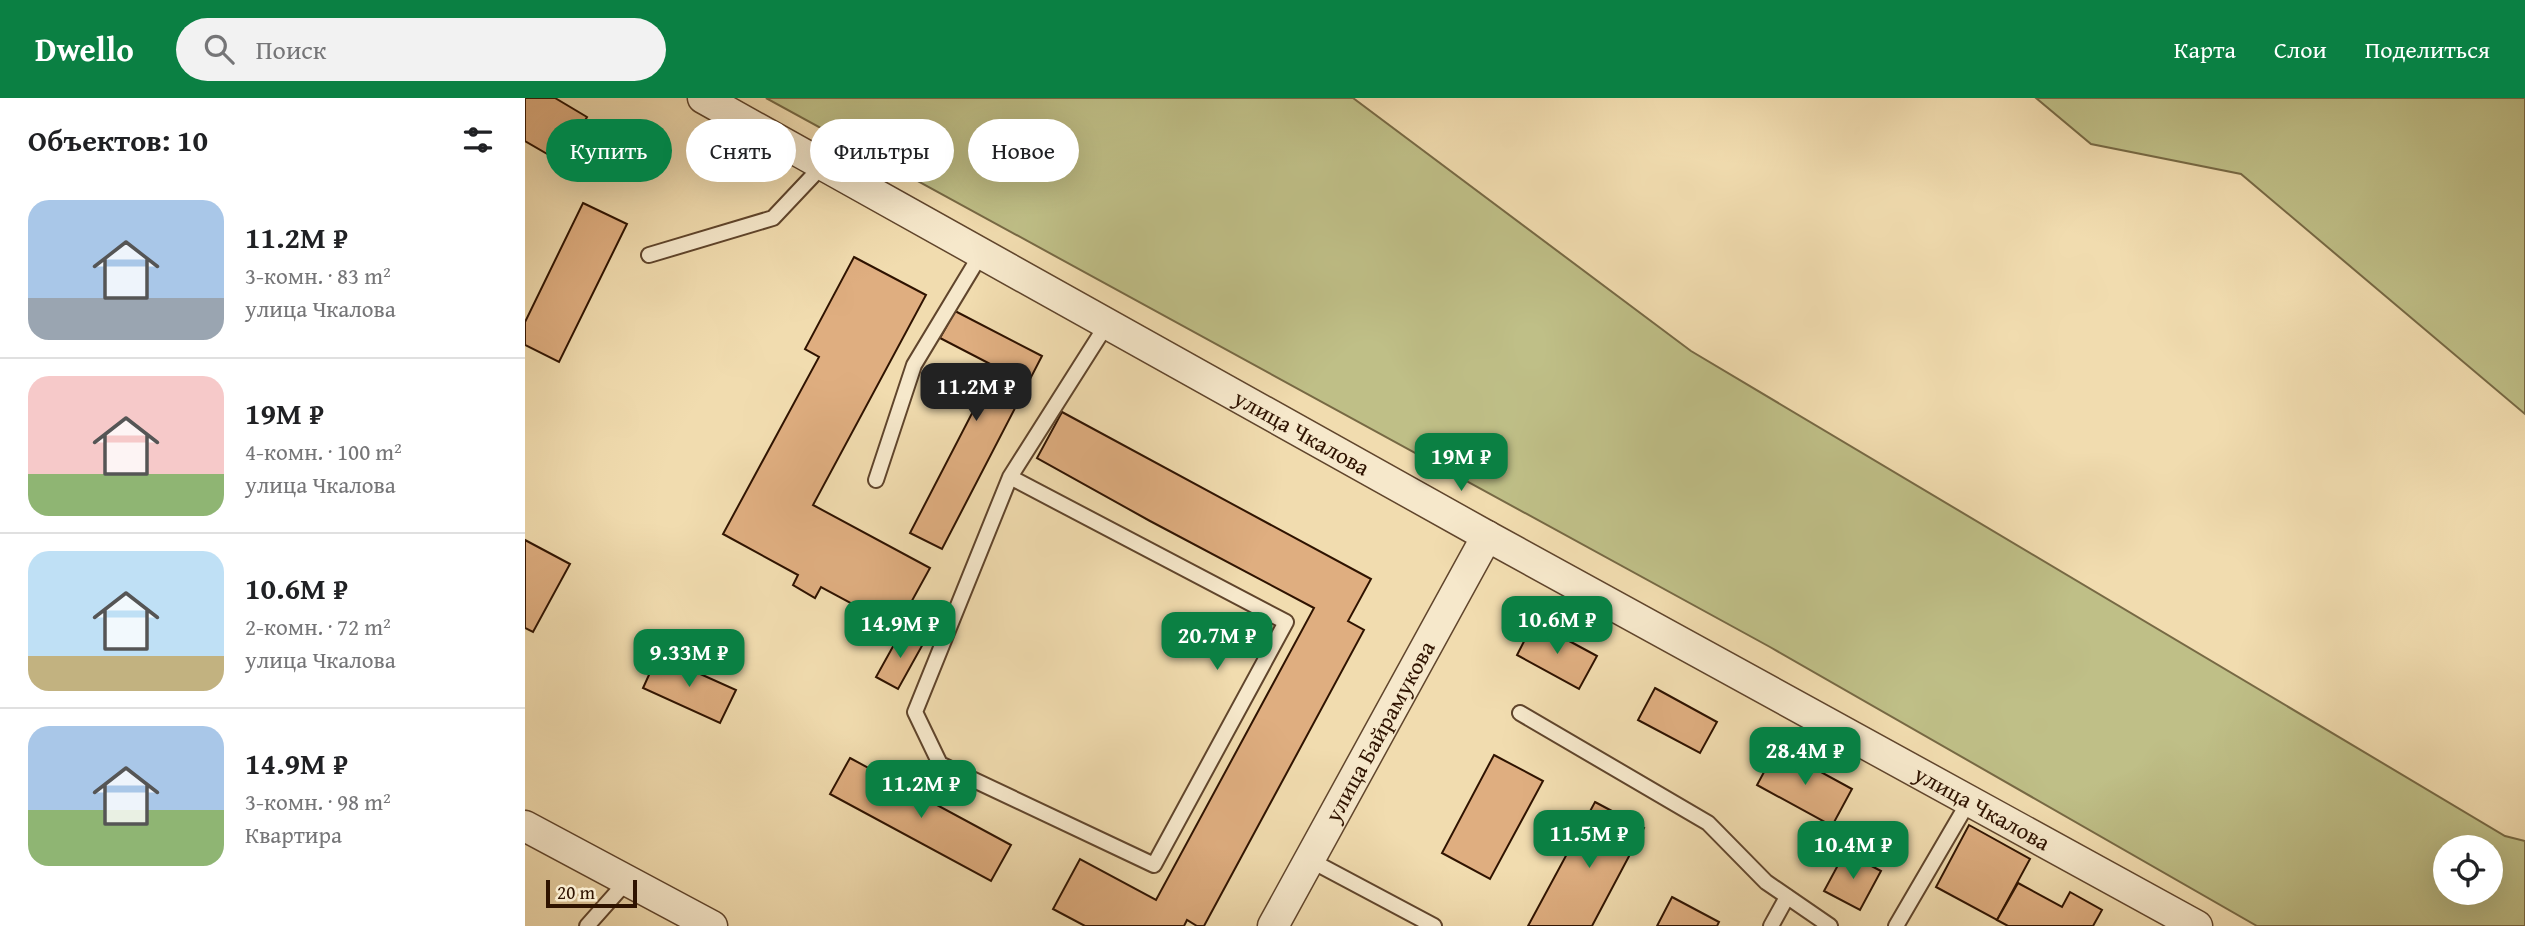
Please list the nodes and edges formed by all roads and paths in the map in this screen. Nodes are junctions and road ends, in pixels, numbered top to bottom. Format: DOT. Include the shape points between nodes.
graph roads {
  1 [pos="703,98"];
  2 [pos="810,158"];
  3 [pos="810,179"];
  4 [pos="853,182"];
  5 [pos="981,254"];
  6 [pos="649,255"];
  7 [pos="1107,324"];
  8 [pos="1010,477"];
  9 [pos="876,480"];
  10 [pos="1487,536"];
  11 [pos="1520,713"];
  12 [pos="1969,801"];
  13 [pos="525,826"];
  14 [pos="1310,860"];
  15 [pos="627,881"];
  16 [pos="1787,897"];
  17 [pos="587,926"];
  18 [pos="712,926"];
  19 [pos="1273,926"];
  20 [pos="1434,926"];
  21 [pos="1771,926"];
  22 [pos="1830,926"];
  23 [pos="1896,926"];
  24 [pos="2197,926"];
  1 -- 2 [label="street, улица Чкалова"];
  3 -- 6 [label="lane" via="773,218"];
  4 -- 5 [label="street, улица Чкалова"];
  5 -- 7 [label="street, улица Чкалова"];
  5 -- 9 [label="lane" via="913,365"];
  7 -- 8 [label="lane"];
  7 -- 10 [label="street, улица Чкалова"];
  8 -- 8 [label="lane" via="915,712 940,764 1154,865 1286,622"];
  10 -- 12 [label="street, улица Чкалова"];
  10 -- 14 [label="street, улица Байрамукова"];
  11 -- 16 [label="lane" via="1708,823"];
  12 -- 23 [label="lane"];
  12 -- 24 [label="street, улица Чкалова"];
  13 -- 15 [label="street"];
  14 -- 19 [label="street, улица Байрамукова"];
  14 -- 20 [label="lane"];
  15 -- 17 [label="lane"];
  15 -- 18 [label="street"];
  16 -- 21 [label="lane"];
  16 -- 22 [label="lane"];
}
